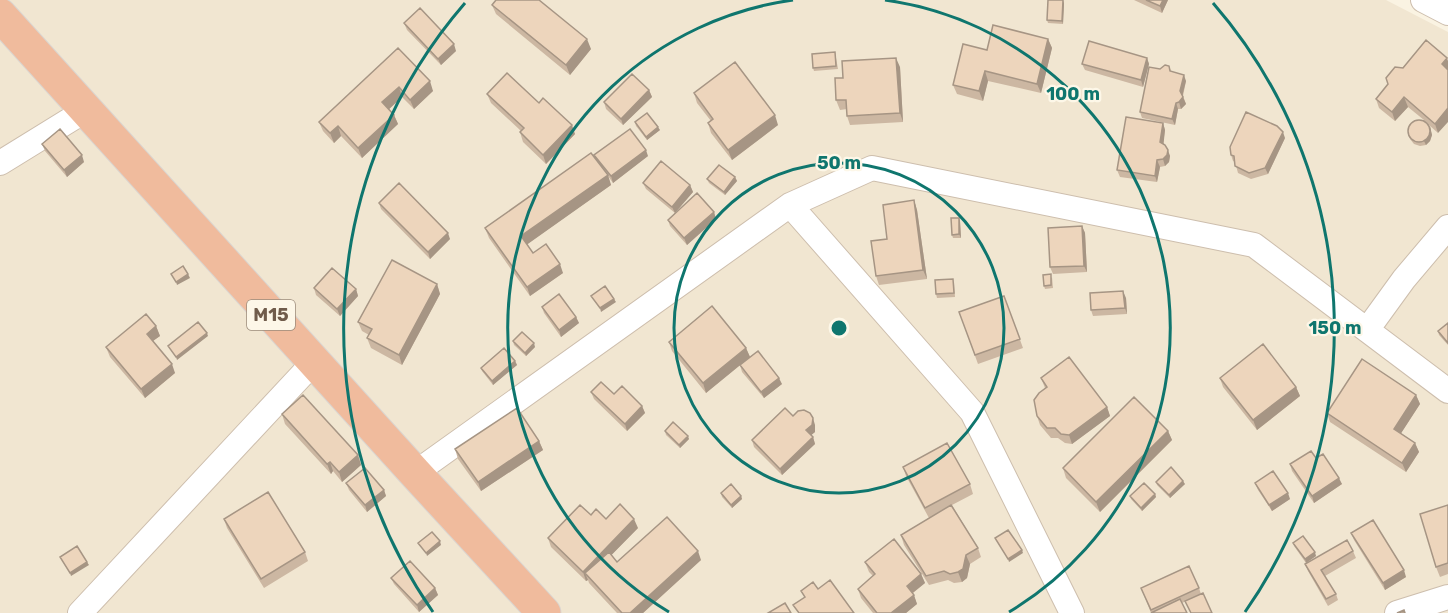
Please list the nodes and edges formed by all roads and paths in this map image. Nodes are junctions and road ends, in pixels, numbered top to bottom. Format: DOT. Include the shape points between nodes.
graph roads {
  1 [pos="1424,0"];
  2 [pos="1448,13"];
  3 [pos="0,15"];
  4 [pos="86,110"];
  5 [pos="0,164"];
  6 [pos="790,205"];
  7 [pos="1448,227"];
  8 [pos="1367,330"];
  9 [pos="314,362"];
  10 [pos="1448,391"];
  11 [pos="415,473"];
  12 [pos="1448,597"];
  13 [pos="80,613"];
  14 [pos="544,613"];
  15 [pos="1072,613"];
  16 [pos="1397,613"];
  1 -- 2 [label="street"];
  3 -- 4 [label="highway, M15"];
  4 -- 5 [label="street"];
  4 -- 9 [label="highway, M15"];
  6 -- 8 [label="street" via="872,168 1254,245"];
  6 -- 11 [label="street"];
  6 -- 15 [label="street" via="972,412"];
  7 -- 8 [label="street"];
  8 -- 10 [label="street"];
  9 -- 11 [label="highway, M15"];
  9 -- 13 [label="street"];
  11 -- 14 [label="highway, M15"];
  12 -- 16 [label="street"];
}
